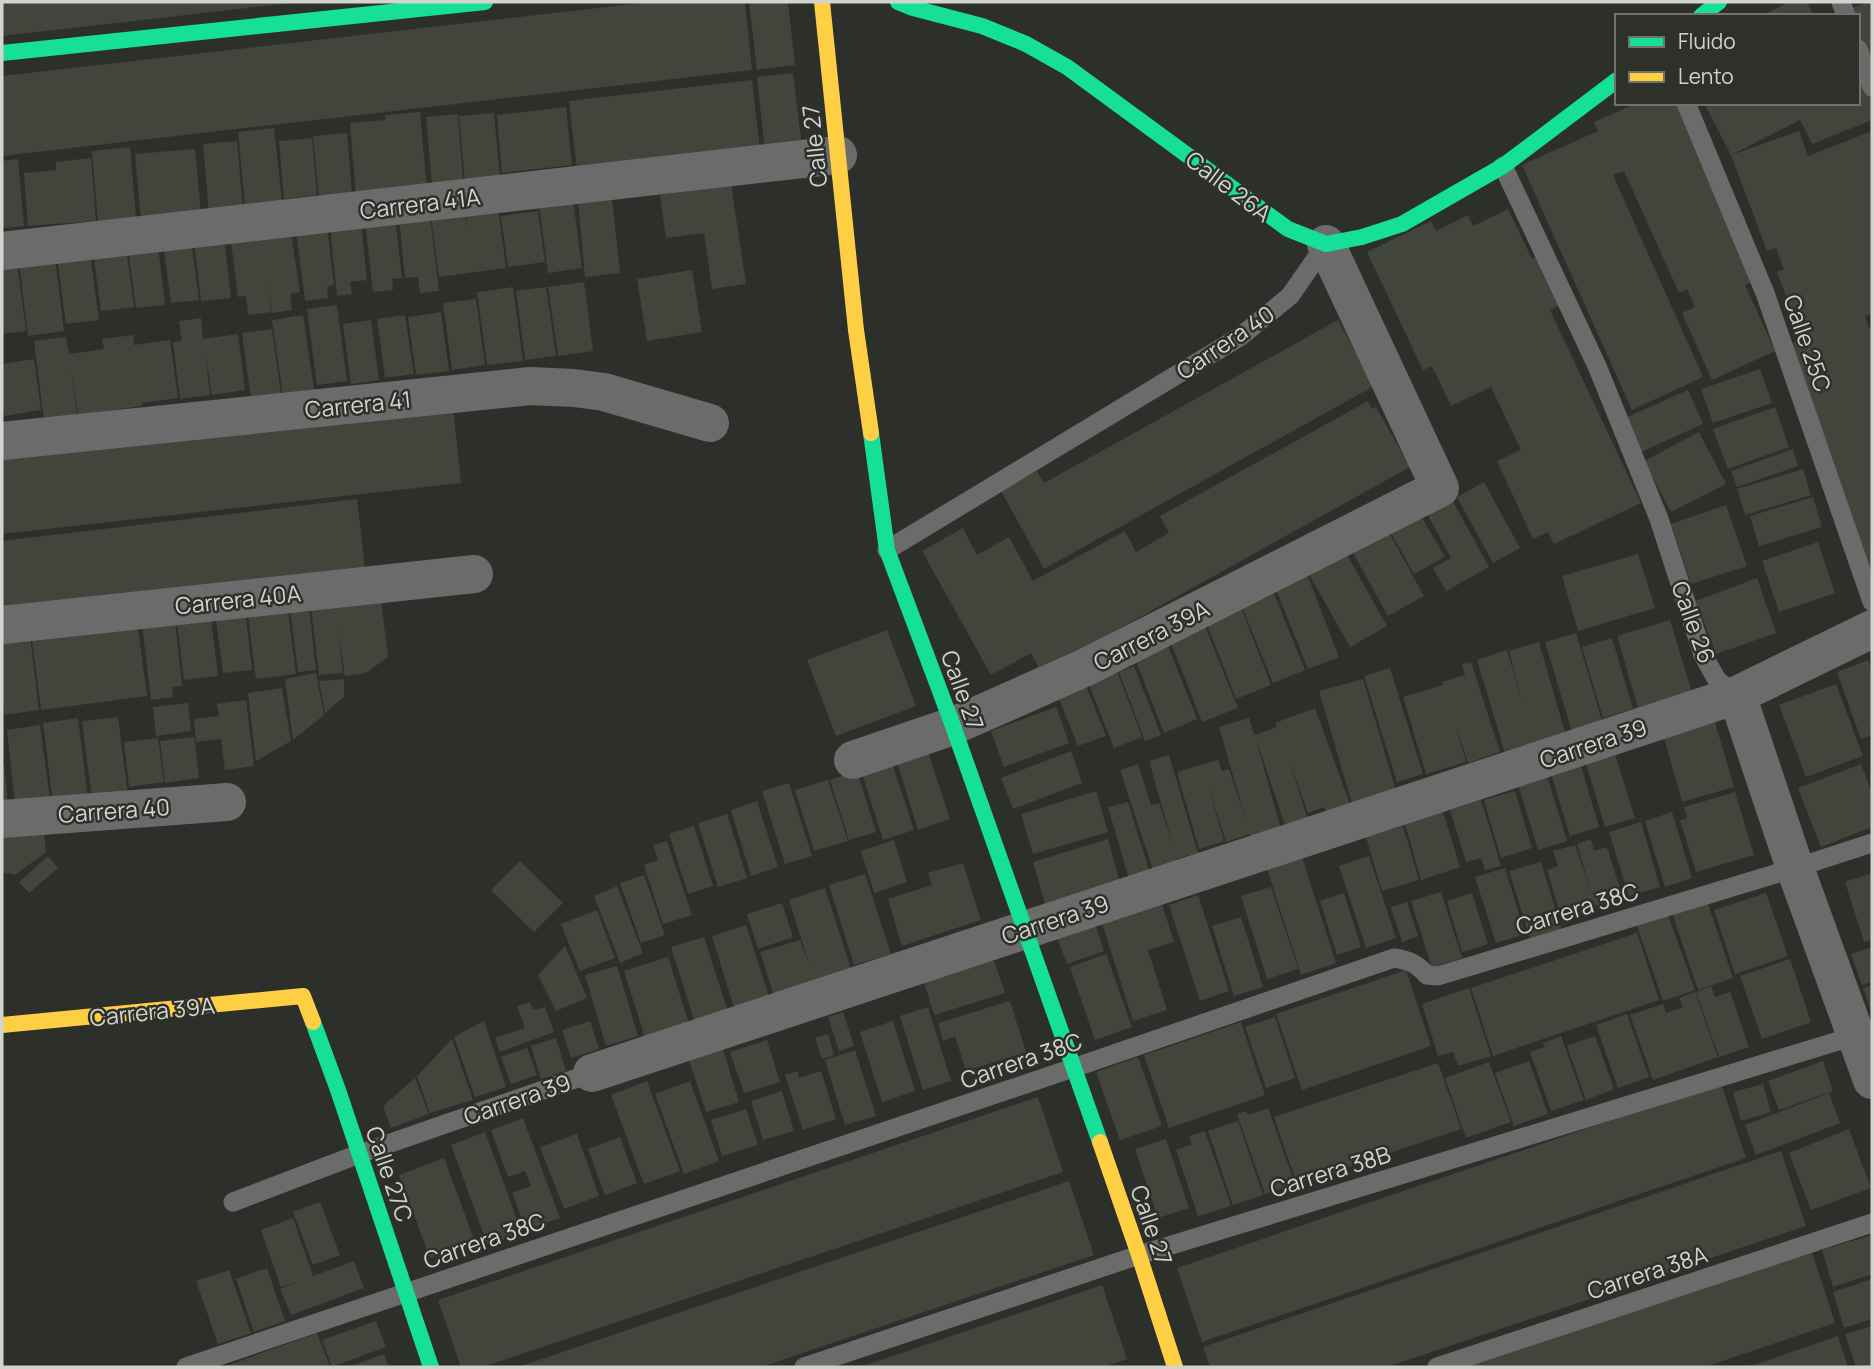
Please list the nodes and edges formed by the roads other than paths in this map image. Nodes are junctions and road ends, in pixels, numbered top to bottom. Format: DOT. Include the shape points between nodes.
graph roads {
  1 [pos="485,2"];
  2 [pos="822,2"];
  3 [pos="898,2"];
  4 [pos="1719,2"];
  5 [pos="1704,14"];
  6 [pos="2,53"];
  7 [pos="1860,54"];
  8 [pos="1615,82"];
  9 [pos="1872,87"];
  10 [pos="1687,105"];
  11 [pos="838,155"];
  12 [pos="1503,166"];
  13 [pos="1326,244"];
  14 [pos="2,251"];
  15 [pos="710,423"];
  16 [pos="2,441"];
  17 [pos="887,550"];
  18 [pos="474,574"];
  19 [pos="1872,602"];
  20 [pos="2,625"];
  21 [pos="1872,629"];
  22 [pos="1737,695"];
  23 [pos="953,726"];
  24 [pos="853,760"];
  25 [pos="227,802"];
  26 [pos="2,819"];
  27 [pos="1872,843"];
  28 [pos="1795,868"];
  29 [pos="1025,929"];
  30 [pos="303,996"];
  31 [pos="2,1026"];
  32 [pos="1864,1033"];
  33 [pos="1073,1068"];
  34 [pos="592,1073"];
  35 [pos="1872,1080"];
  36 [pos="359,1154"];
  37 [pos="233,1202"];
  38 [pos="1872,1223"];
  39 [pos="1139,1255"];
  40 [pos="407,1292"];
  41 [pos="186,1367"];
  42 [pos="431,1367"];
  43 [pos="804,1367"];
  44 [pos="1175,1367"];
  45 [pos="1437,1367"];
  1 -- 6 [label="street"];
  2 -- 11 [label="street, Calle 27"];
  3 -- 13 [label="street, Calle 26A" via="982,26 1067,67 1288,229"];
  4 -- 5 [label="street"];
  7 -- 9 [label="lane"];
  8 -- 12 [label="street"];
  10 -- 19 [label="lane, Calle 25C" via="1765,293"];
  11 -- 14 [label="street, Carrera 41A"];
  11 -- 17 [label="street, Calle 27" via="856,330"];
  12 -- 13 [label="street" via="1402,225"];
  12 -- 22 [label="lane, Calle 26" via="1597,366 1658,519 1703,655 1717,680"];
  13 -- 17 [label="lane, Carrera 40" via="1290,296 1241,336"];
  13 -- 23 [label="street, Carrera 39A" via="1440,488 1084,668"];
  15 -- 16 [label="street, Carrera 41" via="604,392 530,386"];
  17 -- 23 [label="street, Calle 27"];
  18 -- 20 [label="street, Carrera 40A"];
  21 -- 22 [label="street, Carrera 39"];
  22 -- 28 [label="street, Calle 26"];
  22 -- 29 [label="street, Carrera 39"];
  23 -- 24 [label="street, Carrera 39A"];
  23 -- 29 [label="street, Calle 27"];
  25 -- 26 [label="street, Carrera 40"];
  27 -- 28 [label="lane, Carrera 38C"];
  28 -- 32 [label="street, Calle 26"];
  28 -- 33 [label="lane, Carrera 38C" via="1438,976 1394,958"];
  29 -- 33 [label="street, Calle 27"];
  29 -- 34 [label="street, Carrera 39"];
  30 -- 31 [label="street, Carrera 39A"];
  30 -- 36 [label="street, Calle 27C"];
  32 -- 35 [label="street, Calle 26"];
  32 -- 39 [label="lane, Carrera 38B"];
  33 -- 39 [label="street, Calle 27"];
  33 -- 40 [label="lane, Carrera 38C"];
  34 -- 36 [label="lane, Carrera 39"];
  36 -- 37 [label="lane, Carrera 39"];
  36 -- 40 [label="street, Calle 27C"];
  38 -- 45 [label="lane, Carrera 38A"];
  39 -- 43 [label="lane, Carrera 38B"];
  39 -- 44 [label="street, Calle 27"];
  40 -- 41 [label="lane, Carrera 38C"];
  40 -- 42 [label="street, Calle 27C"];
}
